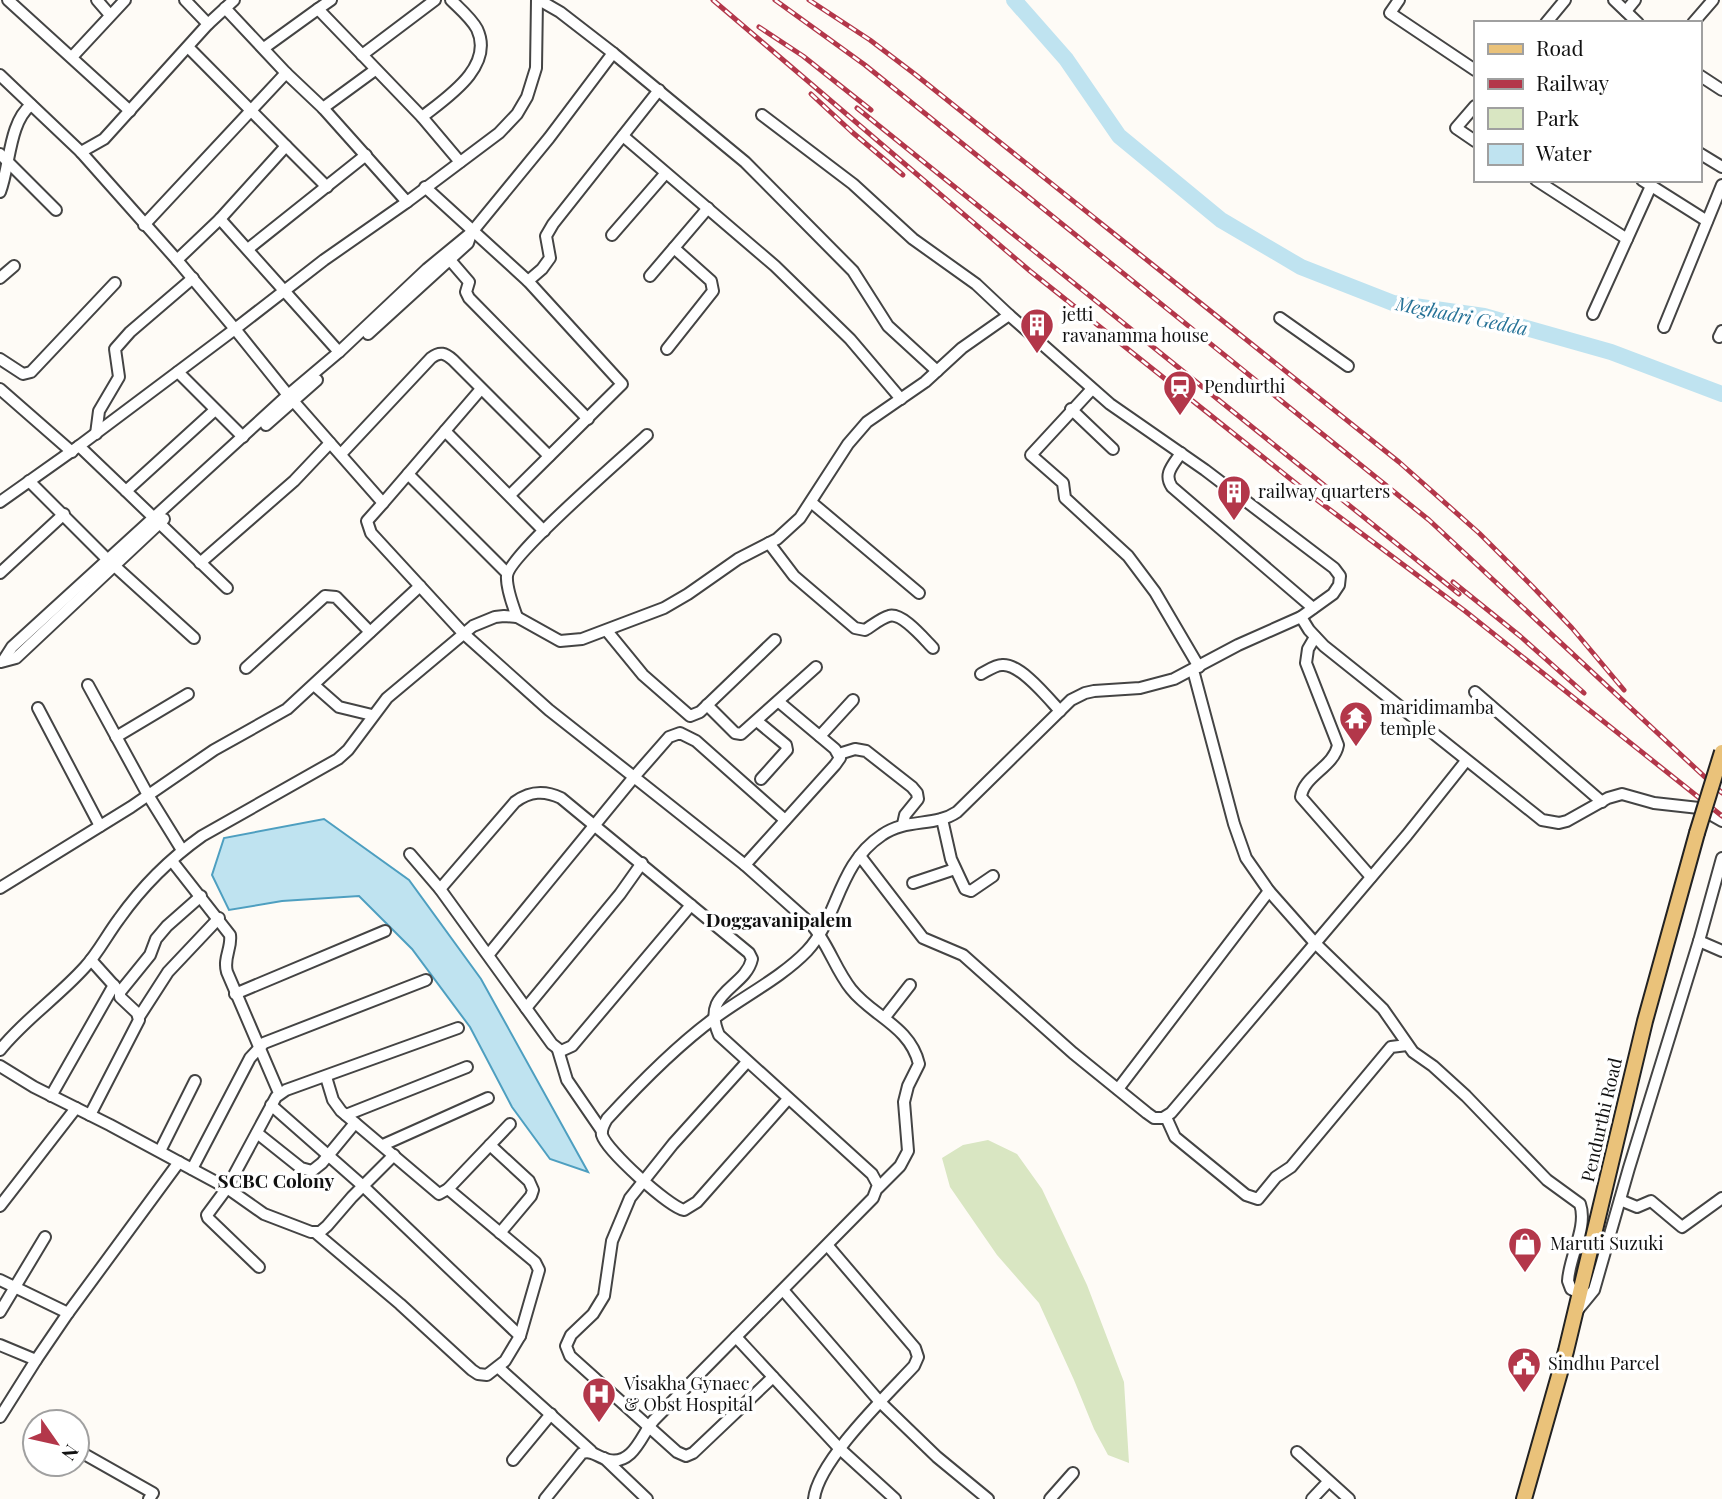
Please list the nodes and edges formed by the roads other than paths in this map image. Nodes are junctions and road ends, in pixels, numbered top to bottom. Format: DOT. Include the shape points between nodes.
graph roads {
  1 [pos="8,0"];
  2 [pos="97,0"];
  3 [pos="125,0"];
  4 [pos="185,0"];
  5 [pos="234,0"];
  6 [pos="331,0"];
  7 [pos="435,0"];
  8 [pos="451,0"];
  9 [pos="538,0"];
  10 [pos="1399,0"];
  11 [pos="1565,0"];
  12 [pos="1614,0"];
  13 [pos="1635,0"];
  14 [pos="1713,0"];
  15 [pos="225,8"];
  16 [pos="318,9"];
  17 [pos="1626,11"];
  18 [pos="110,15"];
  19 [pos="1547,21"];
  20 [pos="1636,21"];
  21 [pos="1695,21"];
  22 [pos="208,24"];
  23 [pos="188,47"];
  24 [pos="264,48"];
  25 [pos="613,53"];
  26 [pos="362,55"];
  27 [pos="72,57"];
  28 [pos="1474,69"];
  29 [pos="375,70"];
  30 [pos="286,73"];
  31 [pos="0,75"];
  32 [pos="1701,76"];
  33 [pos="1721,87"];
  34 [pos="659,90"];
  35 [pos="31,105"];
  36 [pos="1474,107"];
  37 [pos="323,108"];
  38 [pos="251,110"];
  39 [pos="130,111"];
  40 [pos="762,115"];
  41 [pos="422,117"];
  42 [pos="623,136"];
  43 [pos="1474,140"];
  44 [pos="286,146"];
  45 [pos="81,152"];
  46 [pos="1701,154"];
  47 [pos="366,155"];
  48 [pos="4,158"];
  49 [pos="460,162"];
  50 [pos="1722,167"];
  51 [pos="665,174"];
  52 [pos="1539,182"];
  53 [pos="1647,183"];
  54 [pos="1722,185"];
  55 [pos="327,187"];
  56 [pos="425,187"];
  57 [pos="0,192"];
  58 [pos="407,202"];
  59 [pos="708,208"];
  60 [pos="56,210"];
  61 [pos="220,219"];
  62 [pos="1707,220"];
  63 [pos="144,225"];
  64 [pos="472,232"];
  65 [pos="612,235"];
  66 [pos="1627,239"];
  67 [pos="674,248"];
  68 [pos="247,249"];
  69 [pos="177,260"];
  70 [pos="450,260"];
  71 [pos="14,266"];
  72 [pos="650,276"];
  73 [pos="0,278"];
  74 [pos="193,278"];
  75 [pos="528,281"];
  76 [pos="115,283"];
  77 [pos="284,290"];
  78 [pos="1593,314"];
  79 [pos="1009,315"];
  80 [pos="1280,318"];
  81 [pos="1664,327"];
  82 [pos="235,329"];
  83 [pos="667,349"];
  84 [pos="339,352"];
  85 [pos="0,359"];
  86 [pos="1348,366"];
  87 [pos="937,371"];
  88 [pos="178,372"];
  89 [pos="481,388"];
  90 [pos="0,389"];
  91 [pos="1092,389"];
  92 [pos="291,398"];
  93 [pos="901,399"];
  94 [pos="215,410"];
  95 [pos="1072,410"];
  96 [pos="588,419"];
  97 [pos="445,431"];
  98 [pos="96,434"];
  99 [pos="647,435"];
  100 [pos="243,437"];
  101 [pos="330,443"];
  102 [pos="75,449"];
  103 [pos="1113,449"];
  104 [pos="1181,453"];
  105 [pos="341,454"];
  106 [pos="549,456"];
  107 [pos="408,474"];
  108 [pos="29,481"];
  109 [pos="126,491"];
  110 [pos="510,495"];
  111 [pos="0,502"];
  112 [pos="811,502"];
  113 [pos="383,503"];
  114 [pos="64,514"];
  115 [pos="156,522"];
  116 [pos="544,531"];
  117 [pos="769,543"];
  118 [pos="111,563"];
  119 [pos="200,563"];
  120 [pos="0,573"];
  121 [pos="508,573"];
  122 [pos="420,586"];
  123 [pos="228,588"];
  124 [pos="919,593"];
  125 [pos="1313,608"];
  126 [pos="517,617"];
  127 [pos="1301,617"];
  128 [pos="607,631"];
  129 [pos="370,632"];
  130 [pos="463,633"];
  131 [pos="194,638"];
  132 [pos="1315,638"];
  133 [pos="775,640"];
  134 [pos="933,648"];
  135 [pos="3,655"];
  136 [pos="816,667"];
  137 [pos="246,668"];
  138 [pos="1196,668"];
  139 [pos="981,674"];
  140 [pos="88,685"];
  141 [pos="314,685"];
  142 [pos="1475,692"];
  143 [pos="188,694"];
  144 [pos="853,700"];
  145 [pos="779,702"];
  146 [pos="707,705"];
  147 [pos="38,708"];
  148 [pos="1060,710"];
  149 [pos="372,715"];
  150 [pos="757,721"];
  151 [pos="820,736"];
  152 [pos="116,737"];
  153 [pos="1722,752"];
  154 [pos="839,754"];
  155 [pos="1466,761"];
  156 [pos="634,777"];
  157 [pos="761,779"];
  158 [pos="148,795"];
  159 [pos="1602,802"];
  160 [pos="942,819"];
  161 [pos="785,820"];
  162 [pos="1722,821"];
  163 [pos="903,824"];
  164 [pos="595,825"];
  165 [pos="100,826"];
  166 [pos="182,850"];
  167 [pos="410,855"];
  168 [pos="860,856"];
  169 [pos="1722,858"];
  170 [pos="172,860"];
  171 [pos="642,863"];
  172 [pos="745,865"];
  173 [pos="956,869"];
  174 [pos="993,876"];
  175 [pos="1371,877"];
  176 [pos="913,883"];
  177 [pos="0,888"];
  178 [pos="440,889"];
  179 [pos="1269,891"];
  180 [pos="201,896"];
  181 [pos="691,905"];
  182 [pos="219,918"];
  183 [pos="386,931"];
  184 [pos="820,933"];
  185 [pos="1699,941"];
  186 [pos="1315,943"];
  187 [pos="1722,951"];
  188 [pos="489,954"];
  189 [pos="91,960"];
  190 [pos="426,980"];
  191 [pos="910,985"];
  192 [pos="117,988"];
  193 [pos="235,994"];
  194 [pos="526,1008"];
  195 [pos="139,1017"];
  196 [pos="885,1017"];
  197 [pos="714,1018"];
  198 [pos="458,1028"];
  199 [pos="1407,1045"];
  200 [pos="259,1048"];
  201 [pos="0,1050"];
  202 [pos="558,1050"];
  203 [pos="747,1062"];
  204 [pos="0,1066"];
  205 [pos="467,1067"];
  206 [pos="326,1077"];
  207 [pos="195,1081"];
  208 [pos="1118,1089"];
  209 [pos="279,1093"];
  210 [pos="51,1096"];
  211 [pos="488,1098"];
  212 [pos="788,1099"];
  213 [pos="271,1105"];
  214 [pos="76,1108"];
  215 [pos="90,1115"];
  216 [pos="1166,1117"];
  217 [pos="351,1119"];
  218 [pos="510,1124"];
  219 [pos="602,1131"];
  220 [pos="257,1133"];
  221 [pos="383,1145"];
  222 [pos="490,1145"];
  223 [pos="160,1152"];
  224 [pos="328,1154"];
  225 [pos="394,1155"];
  226 [pos="179,1162"];
  227 [pos="192,1169"];
  228 [pos="643,1181"];
  229 [pos="363,1186"];
  230 [pos="227,1188"];
  231 [pos="878,1188"];
  232 [pos="449,1189"];
  233 [pos="1722,1198"];
  234 [pos="1620,1200"];
  235 [pos="0,1206"];
  236 [pos="316,1233"];
  237 [pos="500,1233"];
  238 [pos="45,1237"];
  239 [pos="828,1245"];
  240 [pos="259,1267"];
  241 [pos="0,1280"];
  242 [pos="16,1287"];
  243 [pos="783,1290"];
  244 [pos="1581,1294"];
  245 [pos="0,1312"];
  246 [pos="1576,1312"];
  247 [pos="68,1313"];
  248 [pos="520,1336"];
  249 [pos="736,1337"];
  250 [pos="0,1345"];
  251 [pos="36,1360"];
  252 [pos="499,1368"];
  253 [pos="774,1377"];
  254 [pos="880,1402"];
  255 [pos="551,1414"];
  256 [pos="0,1417"];
  257 [pos="649,1425"];
  258 [pos="839,1448"];
  259 [pos="591,1451"];
  260 [pos="1297,1452"];
  261 [pos="91,1458"];
  262 [pos="604,1458"];
  263 [pos="513,1460"];
  264 [pos="1073,1473"];
  265 [pos="1328,1482"];
  266 [pos="149,1499"];
  267 [pos="545,1499"];
  268 [pos="646,1499"];
  269 [pos="814,1499"];
  270 [pos="895,1499"];
  271 [pos="988,1499"];
  272 [pos="1050,1499"];
  273 [pos="1312,1499"];
  274 [pos="1349,1499"];
  275 [pos="1524,1499"];
  1 -- 27 [label="street"];
  2 -- 18 [label="street"];
  3 -- 18 [label="street"];
  4 -- 22 [label="street"];
  5 -- 15 [label="street"];
  6 -- 16 [label="street"];
  7 -- 26 [label="street"];
  8 -- 41 [label="street" via="475,26 480,49 463,84"];
  9 -- 25 [label="street"];
  9 -- 49 [label="street" via="536,68 527,97 509,123"];
  10 -- 28 [label="street" via="1390,13"];
  11 -- 19 [label="street"];
  12 -- 17 [label="street"];
  13 -- 17 [label="street"];
  14 -- 21 [label="street"];
  15 -- 22 [label="street"];
  15 -- 24 [label="street"];
  16 -- 24 [label="street"];
  16 -- 26 [label="street"];
  17 -- 20 [label="street"];
  18 -- 27 [label="street"];
  22 -- 23 [label="street"];
  23 -- 38 [label="street"];
  23 -- 39 [label="street"];
  24 -- 30 [label="street"];
  25 -- 34 [label="street"];
  25 -- 64 [label="street"];
  26 -- 29 [label="street"];
  27 -- 39 [label="street"];
  29 -- 37 [label="street"];
  29 -- 41 [label="street"];
  30 -- 37 [label="street"];
  30 -- 38 [label="street"];
  31 -- 35 [label="street"];
  32 -- 33 [label="street"];
  34 -- 42 [label="street"];
  34 -- 87 [label="street" via="762,178 853,271 888,326"];
  35 -- 45 [label="street"];
  35 -- 48 [label="street" via="19,118"];
  36 -- 43 [label="street" via="1456,128"];
  37 -- 47 [label="street"];
  38 -- 44 [label="street"];
  38 -- 63 [label="street"];
  39 -- 45 [label="street" via="99,143"];
  40 -- 79 [label="street" via="853,184 913,239 976,284"];
  41 -- 49 [label="street"];
  42 -- 51 [label="street"];
  42 -- 75 [label="street" via="549,230 548,262"];
  44 -- 55 [label="street"];
  44 -- 61 [label="street"];
  45 -- 63 [label="street"];
  46 -- 50 [label="street"];
  47 -- 55 [label="street"];
  47 -- 58 [label="street"];
  48 -- 57 [label="street"];
  48 -- 60 [label="street"];
  49 -- 56 [label="street"];
  51 -- 59 [label="street"];
  51 -- 65 [label="street"];
  52 -- 66 [label="street"];
  53 -- 62 [label="street"];
  53 -- 66 [label="street"];
  54 -- 62 [label="street"];
  55 -- 68 [label="street"];
  56 -- 58 [label="street"];
  56 -- 64 [label="street"];
  58 -- 77 [label="street"];
  59 -- 67 [label="street"];
  59 -- 93 [label="street" via="797,287"];
  61 -- 68 [label="street"];
  61 -- 69 [label="street"];
  62 -- 81 [label="street"];
  63 -- 69 [label="street"];
  64 -- 70 [label="street" via="468,243"];
  64 -- 75 [label="street"];
  64 -- 84 [label="street"];
  66 -- 78 [label="street"];
  67 -- 72 [label="street"];
  67 -- 83 [label="street" via="710,281 713,291"];
  68 -- 77 [label="street"];
  69 -- 74 [label="street"];
  70 -- 92 [label="street"];
  70 -- 96 [label="street" via="470,283 469,298"];
  71 -- 73 [label="street"];
  74 -- 82 [label="street"];
  74 -- 98 [label="street" via="115,349 119,377 99,411"];
  75 -- 96 [label="street" via="622,384"];
  76 -- 85 [label="street" via="31,372 23,374"];
  77 -- 82 [label="street"];
  77 -- 84 [label="street"];
  79 -- 87 [label="street"];
  79 -- 91 [label="street"];
  80 -- 86 [label="street"];
  82 -- 88 [label="street"];
  82 -- 92 [label="street"];
  84 -- 92 [label="street"];
  87 -- 93 [label="street"];
  88 -- 94 [label="street"];
  88 -- 98 [label="street"];
  89 -- 97 [label="street"];
  89 -- 105 [label="street" via="439,353"];
  89 -- 106 [label="street"];
  90 -- 102 [label="street"];
  91 -- 95 [label="street"];
  91 -- 104 [label="street"];
  92 -- 100 [label="street"];
  92 -- 101 [label="street"];
  92 -- 115 [label="street"];
  93 -- 112 [label="street" via="859,430"];
  94 -- 100 [label="street"];
  94 -- 109 [label="street"];
  95 -- 103 [label="street"];
  95 -- 138 [label="street" via="1031,457 1063,483 1065,498 1123,550 1154,592"];
  96 -- 106 [label="street"];
  97 -- 107 [label="street"];
  97 -- 110 [label="street"];
  98 -- 102 [label="street"];
  99 -- 116 [label="street"];
  100 -- 115 [label="street"];
  101 -- 105 [label="street"];
  101 -- 119 [label="street" via="294,481"];
  102 -- 108 [label="street"];
  102 -- 109 [label="street"];
  104 -- 125 [label="street" via="1167,474 1172,487"];
  104 -- 125 [label="street" via="1334,568 1340,576 1337,589"];
  105 -- 113 [label="street"];
  106 -- 110 [label="street"];
  107 -- 113 [label="street"];
  107 -- 121 [label="street"];
  108 -- 111 [label="street"];
  108 -- 114 [label="street"];
  109 -- 115 [label="street"];
  110 -- 116 [label="street"];
  112 -- 117 [label="street" via="795,524"];
  112 -- 124 [label="street"];
  113 -- 122 [label="street" via="369,518 369,529"];
  114 -- 118 [label="street"];
  114 -- 120 [label="street"];
  115 -- 118 [label="street"];
  115 -- 119 [label="street"];
  116 -- 121 [label="street"];
  117 -- 128 [label="street" via="676,601"];
  117 -- 134 [label="street" via="794,576 859,631 893,615"];
  118 -- 131 [label="street"];
  118 -- 135 [label="street" via="16,658"];
  119 -- 123 [label="street"];
  121 -- 126 [label="street"];
  122 -- 129 [label="street"];
  122 -- 130 [label="street"];
  125 -- 127 [label="street"];
  126 -- 128 [label="street" via="560,641"];
  126 -- 130 [label="street" via="495,617"];
  127 -- 132 [label="street"];
  127 -- 138 [label="street"];
  128 -- 146 [label="street" via="643,675 686,715 697,714"];
  129 -- 137 [label="street" via="336,597 325,596"];
  129 -- 141 [label="street"];
  130 -- 149 [label="street"];
  130 -- 156 [label="street" via="549,710"];
  132 -- 155 [label="street"];
  132 -- 175 [label="street" via="1306,663 1338,745 1301,797"];
  133 -- 146 [label="street"];
  136 -- 145 [label="street"];
  138 -- 148 [label="street" via="1164,683 1085,692"];
  138 -- 179 [label="street" via="1234,824 1247,858"];
  139 -- 148 [label="street" via="1000,665 1010,666"];
  140 -- 152 [label="street"];
  141 -- 149 [label="street" via="339,707"];
  141 -- 158 [label="street" via="287,709"];
  142 -- 159 [label="street"];
  143 -- 152 [label="street"];
  144 -- 151 [label="street"];
  145 -- 150 [label="street"];
  145 -- 151 [label="street"];
  146 -- 150 [label="street" via="738,734"];
  147 -- 165 [label="street"];
  148 -- 160 [label="street" via="976,795"];
  149 -- 166 [label="street" via="338,759"];
  150 -- 157 [label="street" via="787,750"];
  151 -- 154 [label="street"];
  152 -- 158 [label="street"];
  153 -- 244 [label="main road, Pendurthi Road, bridge" via="1645,1021"];
  154 -- 161 [label="street" via="835,765"];
  154 -- 163 [label="street" via="866,751 917,793"];
  155 -- 159 [label="street" via="1542,820 1567,821"];
  155 -- 175 [label="street"];
  156 -- 161 [label="street" via="669,737 680,733 696,741"];
  156 -- 164 [label="street"];
  156 -- 172 [label="street"];
  158 -- 165 [label="street"];
  158 -- 166 [label="street"];
  159 -- 162 [label="street" via="1622,794 1699,808"];
  160 -- 163 [label="street"];
  160 -- 173 [label="street"];
  161 -- 172 [label="street"];
  163 -- 168 [label="street" via="880,836"];
  164 -- 171 [label="street"];
  164 -- 178 [label="street" via="553,795 536,792 523,796"];
  164 -- 188 [label="street"];
  165 -- 177 [label="street"];
  166 -- 170 [label="street"];
  167 -- 178 [label="street"];
  168 -- 184 [label="street" via="844,879"];
  168 -- 208 [label="street" via="923,938 962,955"];
  169 -- 185 [label="street"];
  170 -- 180 [label="street"];
  170 -- 189 [label="street" via="120,918"];
  171 -- 181 [label="street"];
  171 -- 194 [label="street"];
  172 -- 184 [label="street"];
  173 -- 174 [label="street" via="968,891"];
  173 -- 176 [label="street"];
  175 -- 186 [label="street"];
  178 -- 188 [label="street"];
  179 -- 186 [label="street"];
  179 -- 208 [label="street"];
  180 -- 182 [label="street"];
  180 -- 192 [label="street" via="167,926 150,955"];
  181 -- 197 [label="street" via="745,948 752,959 723,995"];
  181 -- 202 [label="street" via="572,1046"];
  182 -- 193 [label="street" via="230,935 225,960"];
  182 -- 195 [label="street" via="169,972"];
  183 -- 193 [label="street"];
  184 -- 196 [label="street" via="850,987"];
  184 -- 197 [label="street" via="800,958"];
  185 -- 187 [label="street"];
  185 -- 234 [label="street"];
  186 -- 199 [label="street" via="1383,1009"];
  186 -- 216 [label="street"];
  188 -- 194 [label="street"];
  189 -- 192 [label="street"];
  189 -- 201 [label="street"];
  190 -- 200 [label="street" via="274,1038"];
  191 -- 196 [label="street"];
  192 -- 195 [label="street"];
  192 -- 210 [label="street"];
  193 -- 200 [label="street"];
  194 -- 202 [label="street"];
  195 -- 215 [label="street"];
  196 -- 231 [label="street" via="903,1033 919,1064 904,1102 908,1151"];
  197 -- 203 [label="street" via="719,1035"];
  197 -- 219 [label="street" via="629,1096"];
  198 -- 206 [label="street"];
  199 -- 216 [label="street" via="1391,1047 1291,1167 1258,1199 1246,1195 1175,1137"];
  199 -- 244 [label="street" via="1456,1087 1548,1180 1580,1204 1581,1226 1568,1281 1571,1289"];
  200 -- 209 [label="street"];
  200 -- 227 [label="street"];
  202 -- 219 [label="street" via="566,1080"];
  203 -- 212 [label="street"];
  203 -- 228 [label="street"];
  204 -- 210 [label="street"];
  205 -- 217 [label="street"];
  206 -- 209 [label="street"];
  206 -- 217 [label="street" via="333,1100"];
  207 -- 223 [label="street"];
  208 -- 216 [label="street" via="1154,1118"];
  209 -- 213 [label="street"];
  210 -- 214 [label="street"];
  211 -- 221 [label="street"];
  212 -- 228 [label="street" via="688,1209 673,1206"];
  212 -- 231 [label="street" via="872,1174"];
  213 -- 220 [label="street"];
  213 -- 224 [label="street"];
  214 -- 215 [label="street"];
  214 -- 235 [label="street"];
  215 -- 223 [label="street"];
  217 -- 221 [label="street"];
  217 -- 224 [label="street"];
  218 -- 222 [label="street"];
  219 -- 228 [label="street" via="604,1139"];
  220 -- 224 [label="street" via="309,1171"];
  220 -- 230 [label="street"];
  221 -- 225 [label="street"];
  222 -- 232 [label="street"];
  222 -- 237 [label="street" via="533,1190"];
  223 -- 226 [label="street"];
  224 -- 229 [label="street"];
  225 -- 229 [label="street"];
  225 -- 232 [label="street" via="436,1193"];
  226 -- 227 [label="street"];
  226 -- 247 [label="street"];
  227 -- 230 [label="street"];
  228 -- 257 [label="street" via="615,1231 601,1302 566,1346 570,1356"];
  229 -- 236 [label="street"];
  229 -- 248 [label="street"];
  230 -- 236 [label="street" via="264,1214"];
  230 -- 240 [label="street" via="207,1213 208,1218"];
  231 -- 239 [label="street"];
  232 -- 237 [label="street"];
  233 -- 234 [label="street" via="1682,1227 1651,1201 1637,1208"];
  234 -- 246 [label="street" via="1594,1290"];
  236 -- 252 [label="street" via="472,1370 482,1376"];
  237 -- 248 [label="street" via="539,1270"];
  238 -- 242 [label="street"];
  239 -- 243 [label="street"];
  239 -- 254 [label="street" via="918,1354 914,1366"];
  241 -- 242 [label="street"];
  242 -- 245 [label="street"];
  242 -- 247 [label="street"];
  243 -- 249 [label="street"];
  243 -- 254 [label="street"];
  244 -- 246 [label="main road, Pendurthi Road"];
  246 -- 275 [label="main road, Pendurthi Road"];
  247 -- 251 [label="street"];
  248 -- 252 [label="street"];
  249 -- 253 [label="street"];
  249 -- 257 [label="street"];
  250 -- 251 [label="street"];
  251 -- 256 [label="street"];
  252 -- 255 [label="street"];
  253 -- 257 [label="street" via="690,1455 677,1452"];
  253 -- 258 [label="street"];
  254 -- 258 [label="street"];
  254 -- 271 [label="street"];
  255 -- 259 [label="street"];
  255 -- 263 [label="street"];
  257 -- 262 [label="street" via="629,1454 617,1460"];
  258 -- 269 [label="street"];
  258 -- 270 [label="street"];
  259 -- 262 [label="street"];
  259 -- 267 [label="street" via="579,1455"];
  260 -- 265 [label="street"];
  261 -- 266 [label="street" via="153,1493"];
  262 -- 268 [label="street"];
  264 -- 272 [label="street"];
  265 -- 273 [label="street"];
  265 -- 274 [label="street"];
}
